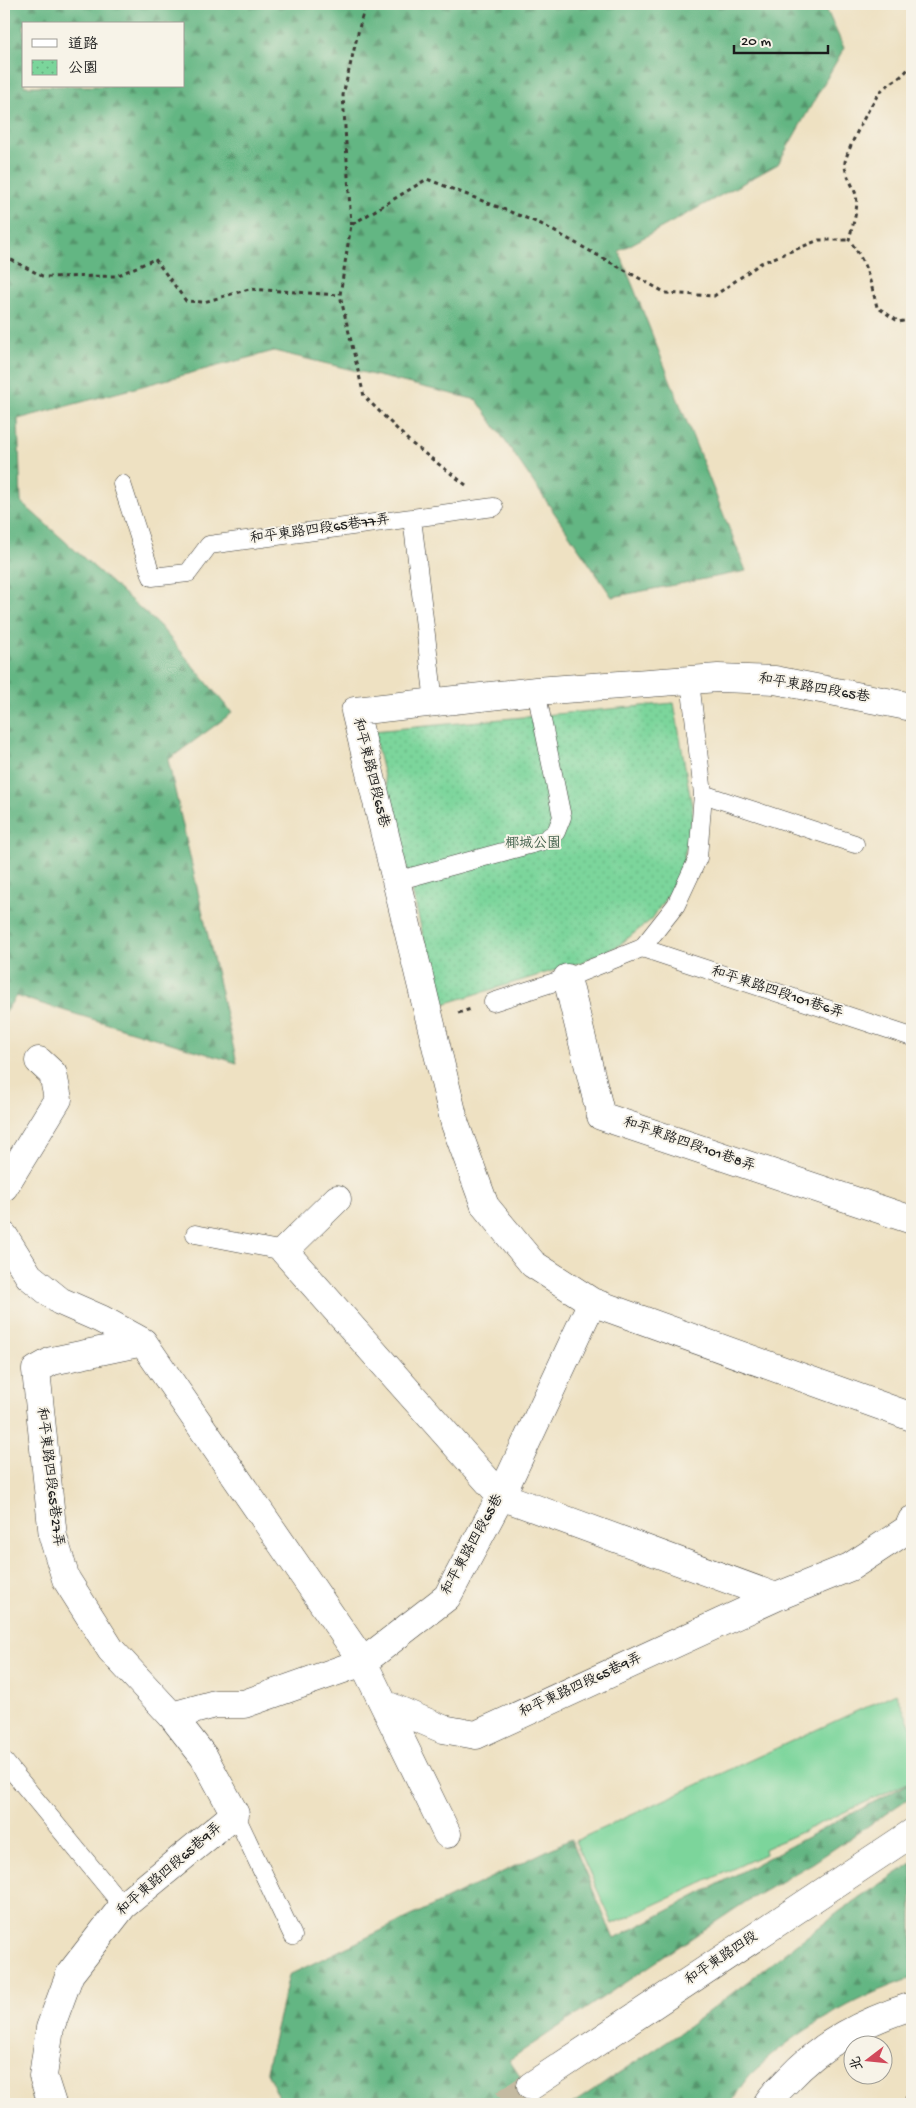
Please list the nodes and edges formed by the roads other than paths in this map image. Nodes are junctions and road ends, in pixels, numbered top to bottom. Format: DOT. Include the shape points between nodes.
graph roads {
  1 [pos="122,484"];
  2 [pos="494,506"];
  3 [pos="412,518"];
  4 [pos="690,681"];
  5 [pos="536,692"];
  6 [pos="434,702"];
  7 [pos="912,707"];
  8 [pos="703,794"];
  9 [pos="855,844"];
  10 [pos="396,881"];
  11 [pos="642,948"];
  12 [pos="567,978"];
  13 [pos="493,1002"];
  14 [pos="912,1038"];
  15 [pos="39,1061"];
  16 [pos="4,1187"];
  17 [pos="338,1198"];
  18 [pos="912,1220"];
  19 [pos="195,1234"];
  20 [pos="4,1236"];
  21 [pos="284,1251"];
  22 [pos="592,1302"];
  23 [pos="143,1342"];
  24 [pos="912,1417"];
  25 [pos="501,1496"];
  26 [pos="912,1520"];
  27 [pos="776,1597"];
  28 [pos="363,1662"];
  29 [pos="384,1704"];
  30 [pos="172,1716"];
  31 [pos="4,1761"];
  32 [pos="235,1814"];
  33 [pos="912,1833"];
  34 [pos="447,1834"];
  35 [pos="123,1906"];
  36 [pos="293,1936"];
  37 [pos="912,2006"];
  38 [pos="531,2086"];
  39 [pos="52,2104"];
  40 [pos="767,2104"];
  1 -- 3 [label="lane, 和平東路四段65巷77弄" via="152,577 188,573 209,545"];
  2 -- 3 [label="lane"];
  3 -- 6 [label="lane"];
  4 -- 5 [label="street, 和平東路四段65巷"];
  4 -- 7 [label="street, 和平東路四段65巷" via="718,678 775,680"];
  4 -- 8 [label="lane"];
  5 -- 6 [label="street, 和平東路四段65巷"];
  5 -- 10 [label="lane" via="562,817 556,832 543,841"];
  6 -- 10 [label="street, 和平東路四段65巷" via="354,711"];
  8 -- 9 [label="lane"];
  8 -- 11 [label="lane" via="698,858 676,905"];
  10 -- 22 [label="street, 和平東路四段65巷" via="455,1124 485,1206 532,1264"];
  11 -- 12 [label="lane"];
  11 -- 14 [label="lane, 和平東路四段101巷6弄"];
  12 -- 13 [label="lane"];
  12 -- 18 [label="street, 和平東路四段101巷8弄" via="601,1116"];
  15 -- 16 [label="street" via="53,1074 58,1099"];
  17 -- 21 [label="street"];
  19 -- 21 [label="lane"];
  20 -- 23 [label="street" via="29,1276 60,1301"];
  21 -- 25 [label="street"];
  22 -- 24 [label="street, 和平東路四段65巷"];
  22 -- 25 [label="street, 和平東路四段65巷"];
  23 -- 28 [label="street"];
  23 -- 30 [label="street, 和平東路四段65巷27弄" via="52,1361 36,1370 54,1537 66,1579 111,1650"];
  25 -- 27 [label="street"];
  25 -- 28 [label="street, 和平東路四段65巷" via="447,1597"];
  26 -- 27 [label="street, 和平東路四段65巷9弄" via="908,1530 850,1567"];
  27 -- 29 [label="street, 和平東路四段65巷9弄" via="476,1735 442,1729"];
  28 -- 29 [label="street"];
  28 -- 30 [label="street, 和平東路四段65巷" via="244,1704 215,1704"];
  29 -- 34 [label="street"];
  30 -- 32 [label="street" via="204,1757"];
  31 -- 35 [label="lane"];
  32 -- 35 [label="street, 和平東路四段65巷9弄"];
  32 -- 36 [label="lane, 和平東路四段65巷9弄"];
  33 -- 38 [label="street, 和平東路四段"];
  35 -- 39 [label="street, 和平東路四段65巷9弄" via="70,1974 54,2019 43,2076"];
  37 -- 40 [label="street" via="832,2040 799,2068"];
}
